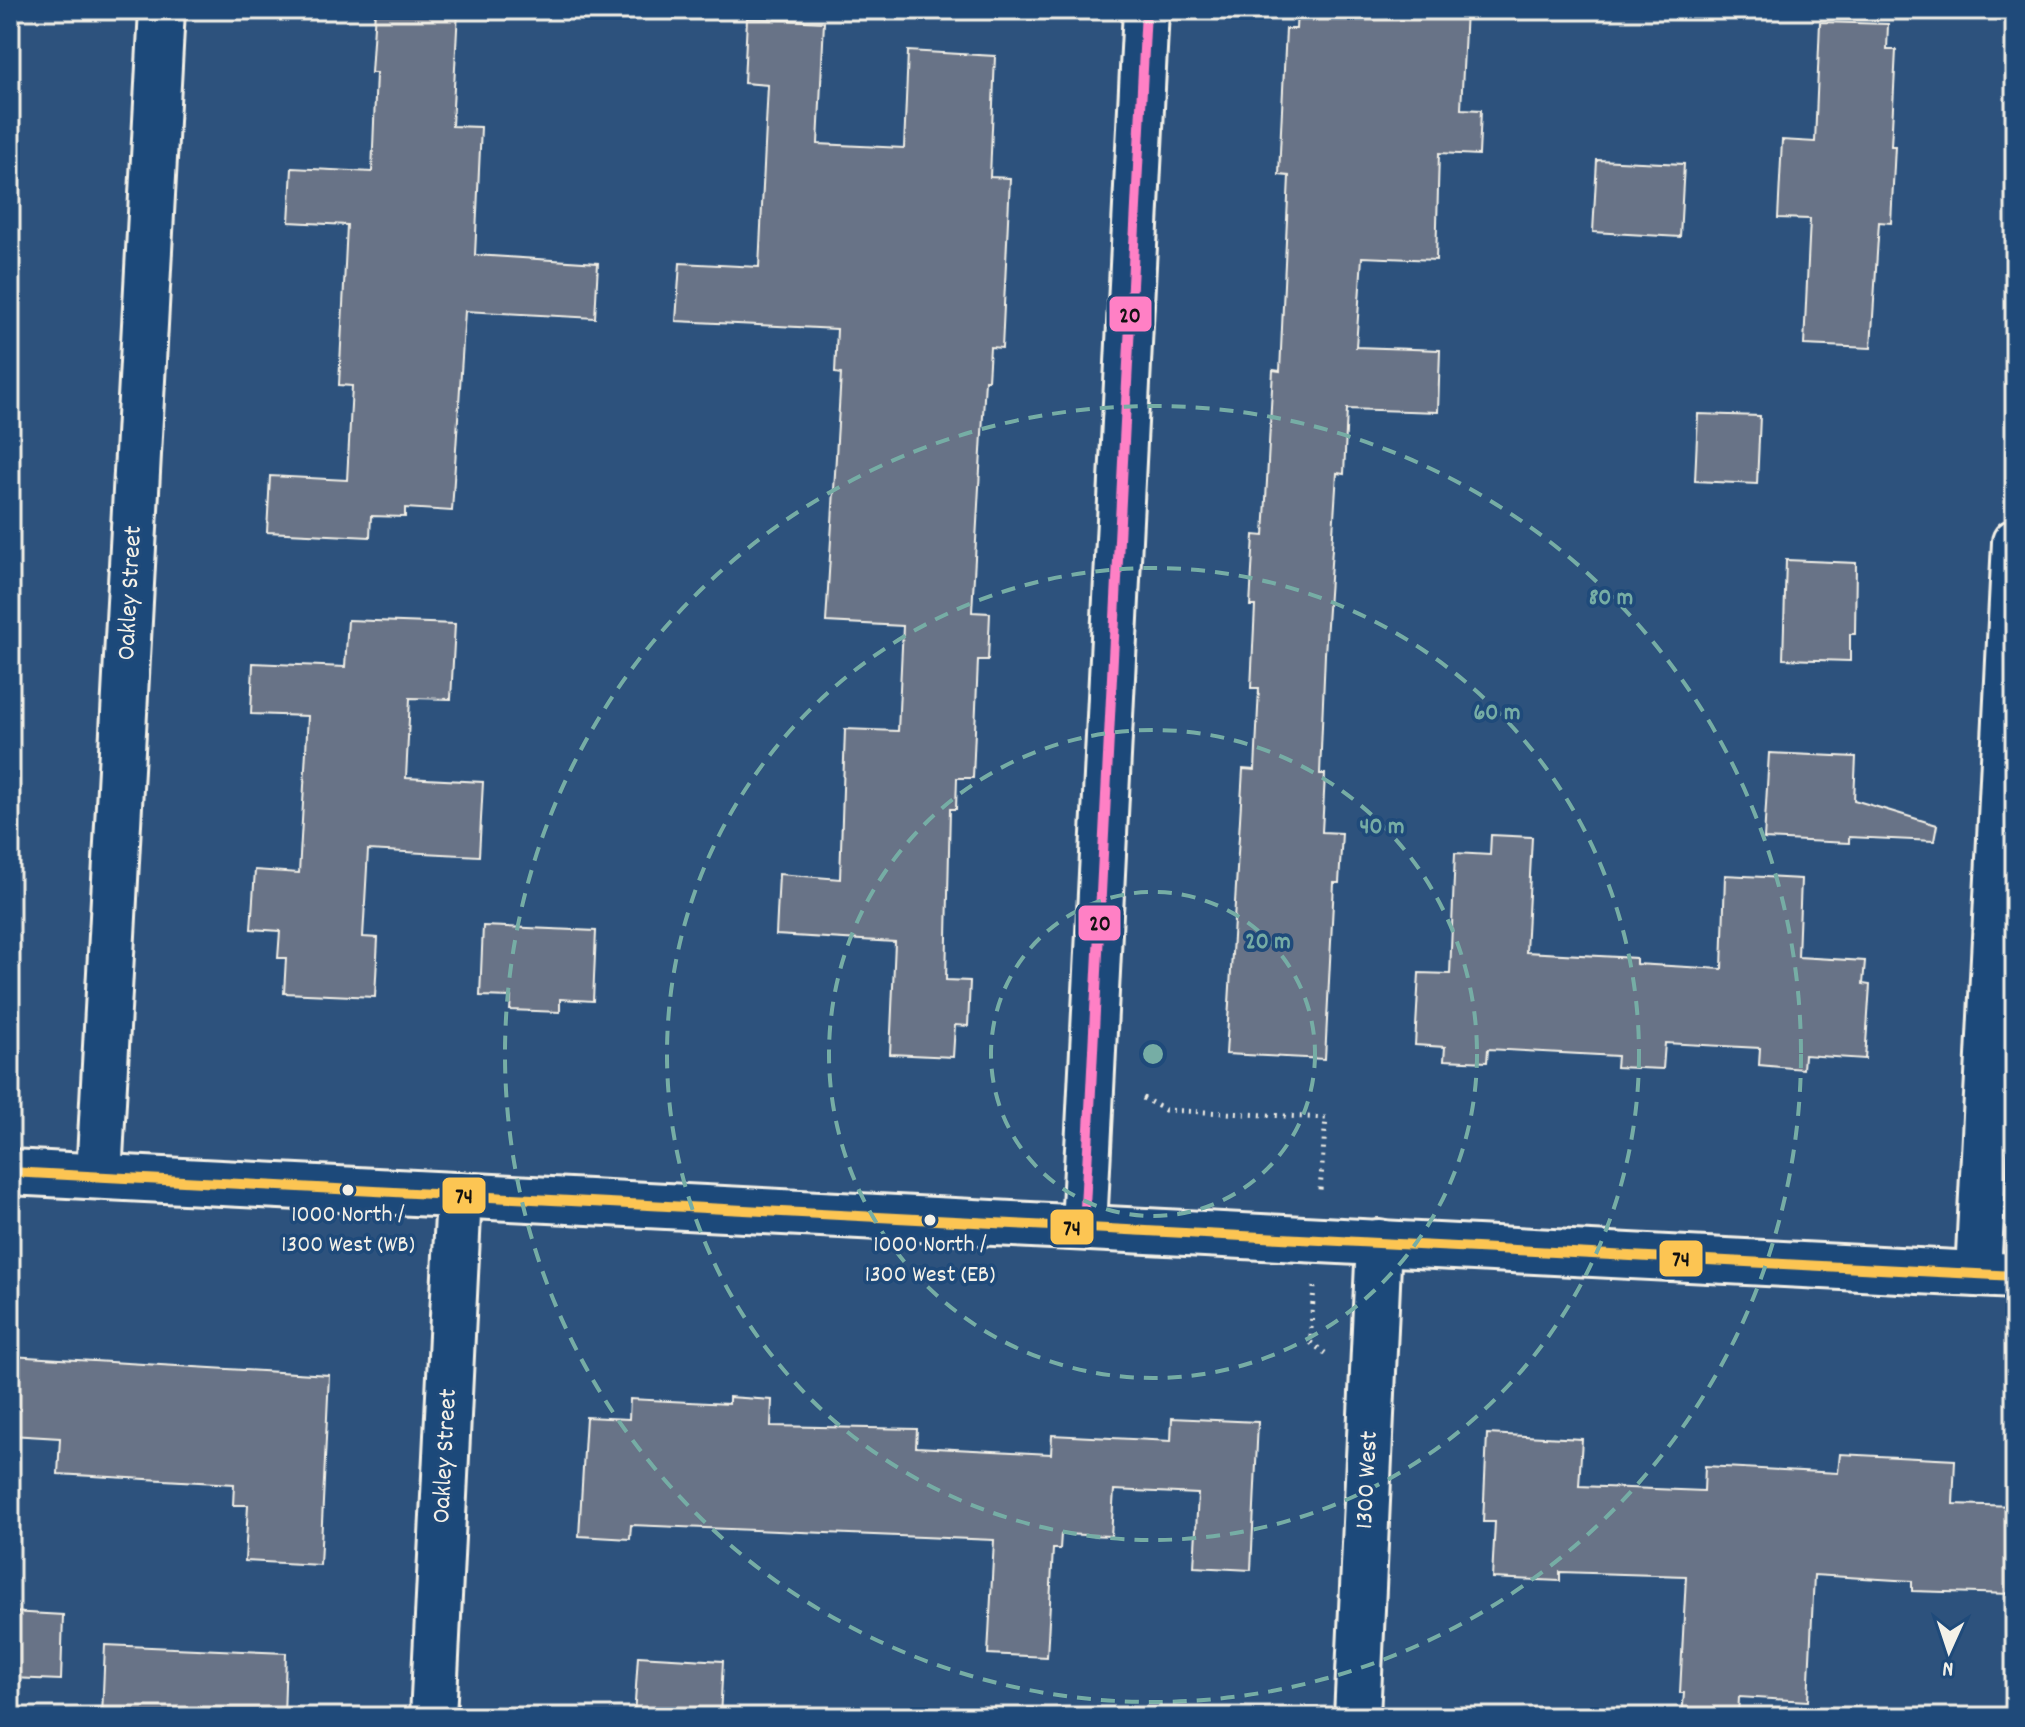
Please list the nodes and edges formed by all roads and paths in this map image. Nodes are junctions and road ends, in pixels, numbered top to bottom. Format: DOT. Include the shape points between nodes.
graph roads {
  1 [pos="162,10"];
  2 [pos="1146,10"];
  3 [pos="2015,542"];
  4 [pos="1143,1098"];
  5 [pos="1323,1152"];
  6 [pos="10,1172"];
  7 [pos="99,1176"];
  8 [pos="459,1195"];
  9 [pos="1084,1227"];
  10 [pos="1379,1242"];
  11 [pos="1996,1275"];
  12 [pos="1312,1303"];
  13 [pos="1310,1342"];
  14 [pos="433,1717"];
  15 [pos="1357,1717"];
  1 -- 7 [label="street, Oakley Street"];
  2 -- 9 [label="street"];
  3 -- 11 [label="street"];
  4 -- 5 [label="path" via="1165,1110 1326,1118"];
  6 -- 7 [label="street"];
  7 -- 8 [label="street"];
  8 -- 9 [label="street"];
  8 -- 14 [label="street, Oakley Street"];
  9 -- 10 [label="street"];
  10 -- 11 [label="street"];
  10 -- 15 [label="street, 1300 West"];
  12 -- 13 [label="path"];
}
